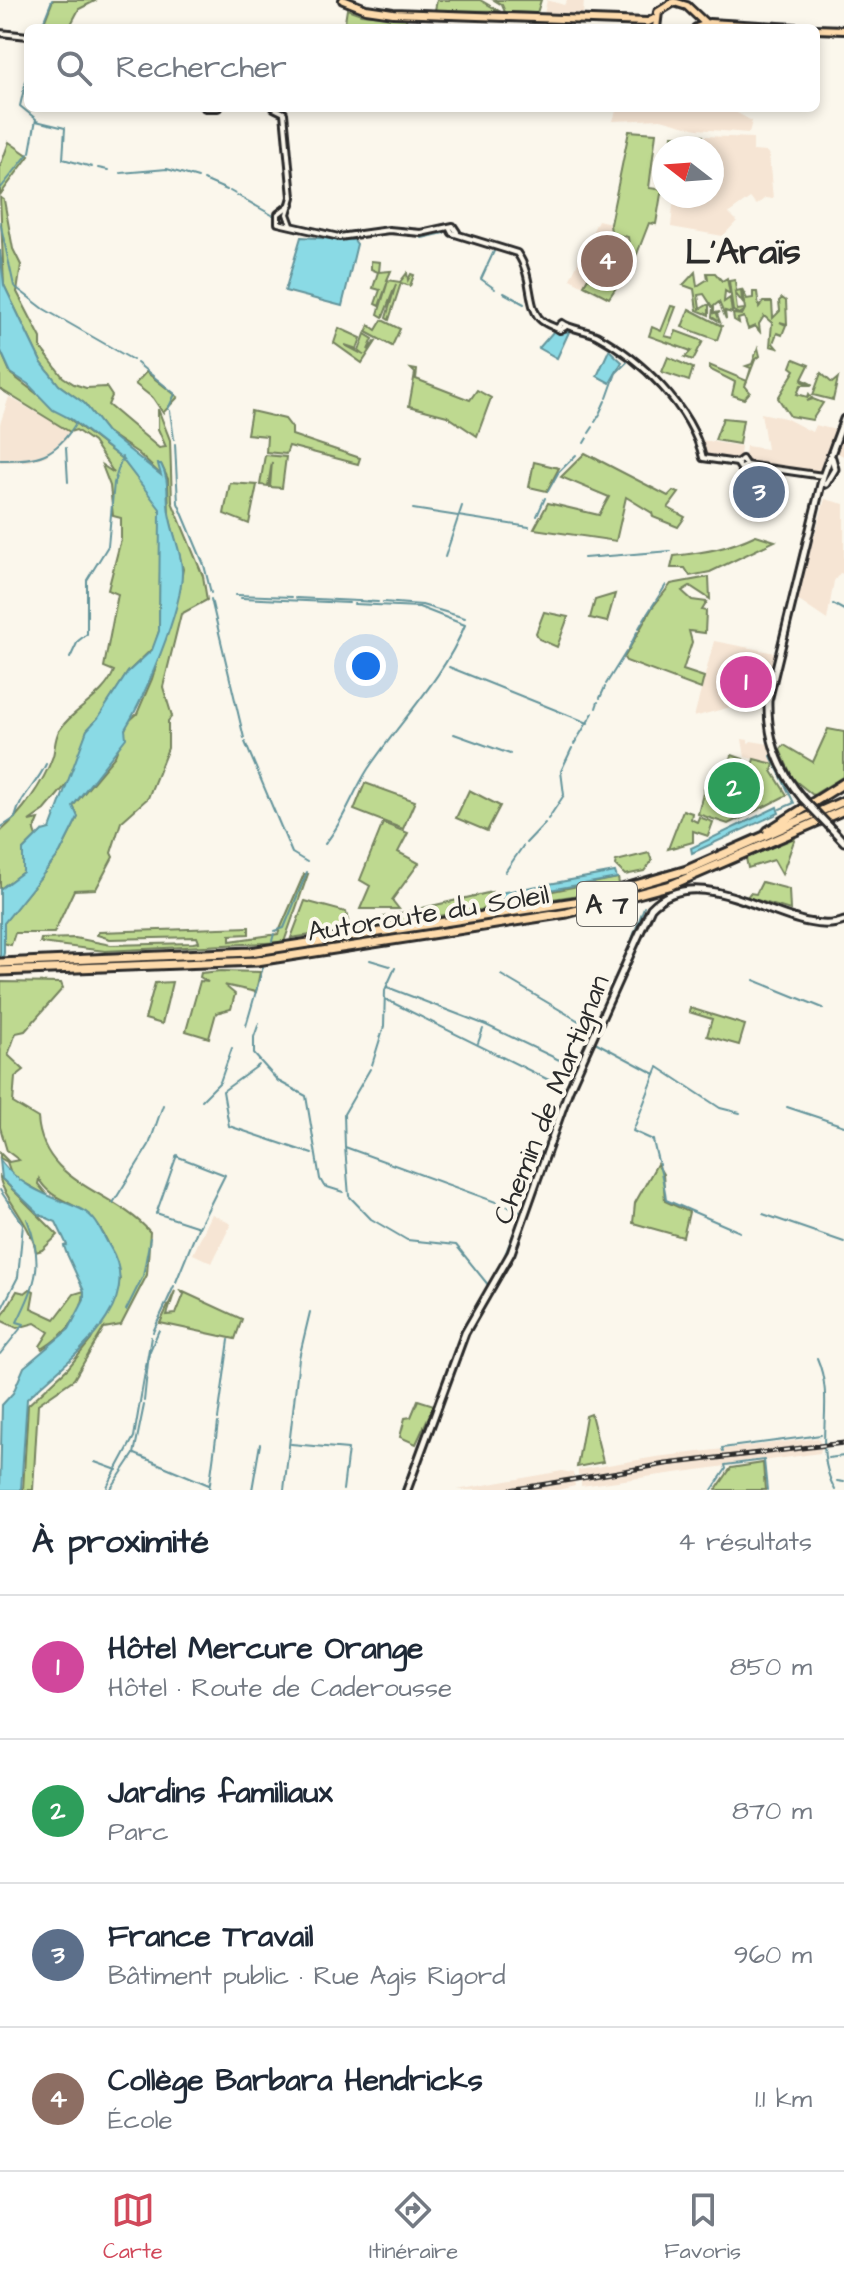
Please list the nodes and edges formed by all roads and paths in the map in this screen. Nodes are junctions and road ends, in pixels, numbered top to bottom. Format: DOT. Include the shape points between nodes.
graph roads {
  1 [pos="343,0"];
  2 [pos="656,18"];
  3 [pos="696,18"];
  4 [pos="648,22"];
  5 [pos="705,23"];
  6 [pos="651,24"];
  7 [pos="656,24"];
  8 [pos="696,24"];
  9 [pos="723,24"];
  10 [pos="820,29"];
  11 [pos="842,30"];
  12 [pos="0,33"];
  13 [pos="24,36"];
  14 [pos="282,112"];
  15 [pos="844,419"];
  16 [pos="825,479"];
  17 [pos="844,783"];
  18 [pos="844,801"];
  19 [pos="844,810"];
  20 [pos="844,842"];
  21 [pos="739,849"];
  22 [pos="844,921"];
  23 [pos="2,967"];
  24 [pos="407,1490"];
  1 -- 4 [label="main road" via="382,12"];
  2 -- 3 [label="main road" via="676,2"];
  2 -- 4 [label="main road"];
  2 -- 7 [label="main road"];
  3 -- 5 [label="main road"];
  3 -- 8 [label="main road"];
  4 -- 6 [label="main road"];
  5 -- 9 [label="main road"];
  10 -- 11 [label="main road"];
  12 -- 13 [label="street"];
  14 -- 16 [label="street" via="291,204 286,218 293,228 339,237 450,229 517,253 530,279 538,316 550,326 560,323 595,335 633,361 690,423 703,458"];
  15 -- 16 [label="main road" via="831,462 834,471"];
  16 -- 20 [label="main road, bridge" via="768,709 776,753 803,799"];
  17 -- 21 [label="highway"];
  18 -- 21 [label="highway, Autoroute du Soleil / A 7"];
  19 -- 23 [label="highway, Autoroute du Soleil / A 7" via="680,882 567,913 257,961"];
  21 -- 23 [label="highway, Autoroute du Soleil / A 7" via="603,896 298,946"];
  22 -- 24 [label="main road, Chemin de Martignan" via="823,925 710,891 666,897 651,908 569,1090 511,1253 465,1333"];
}
